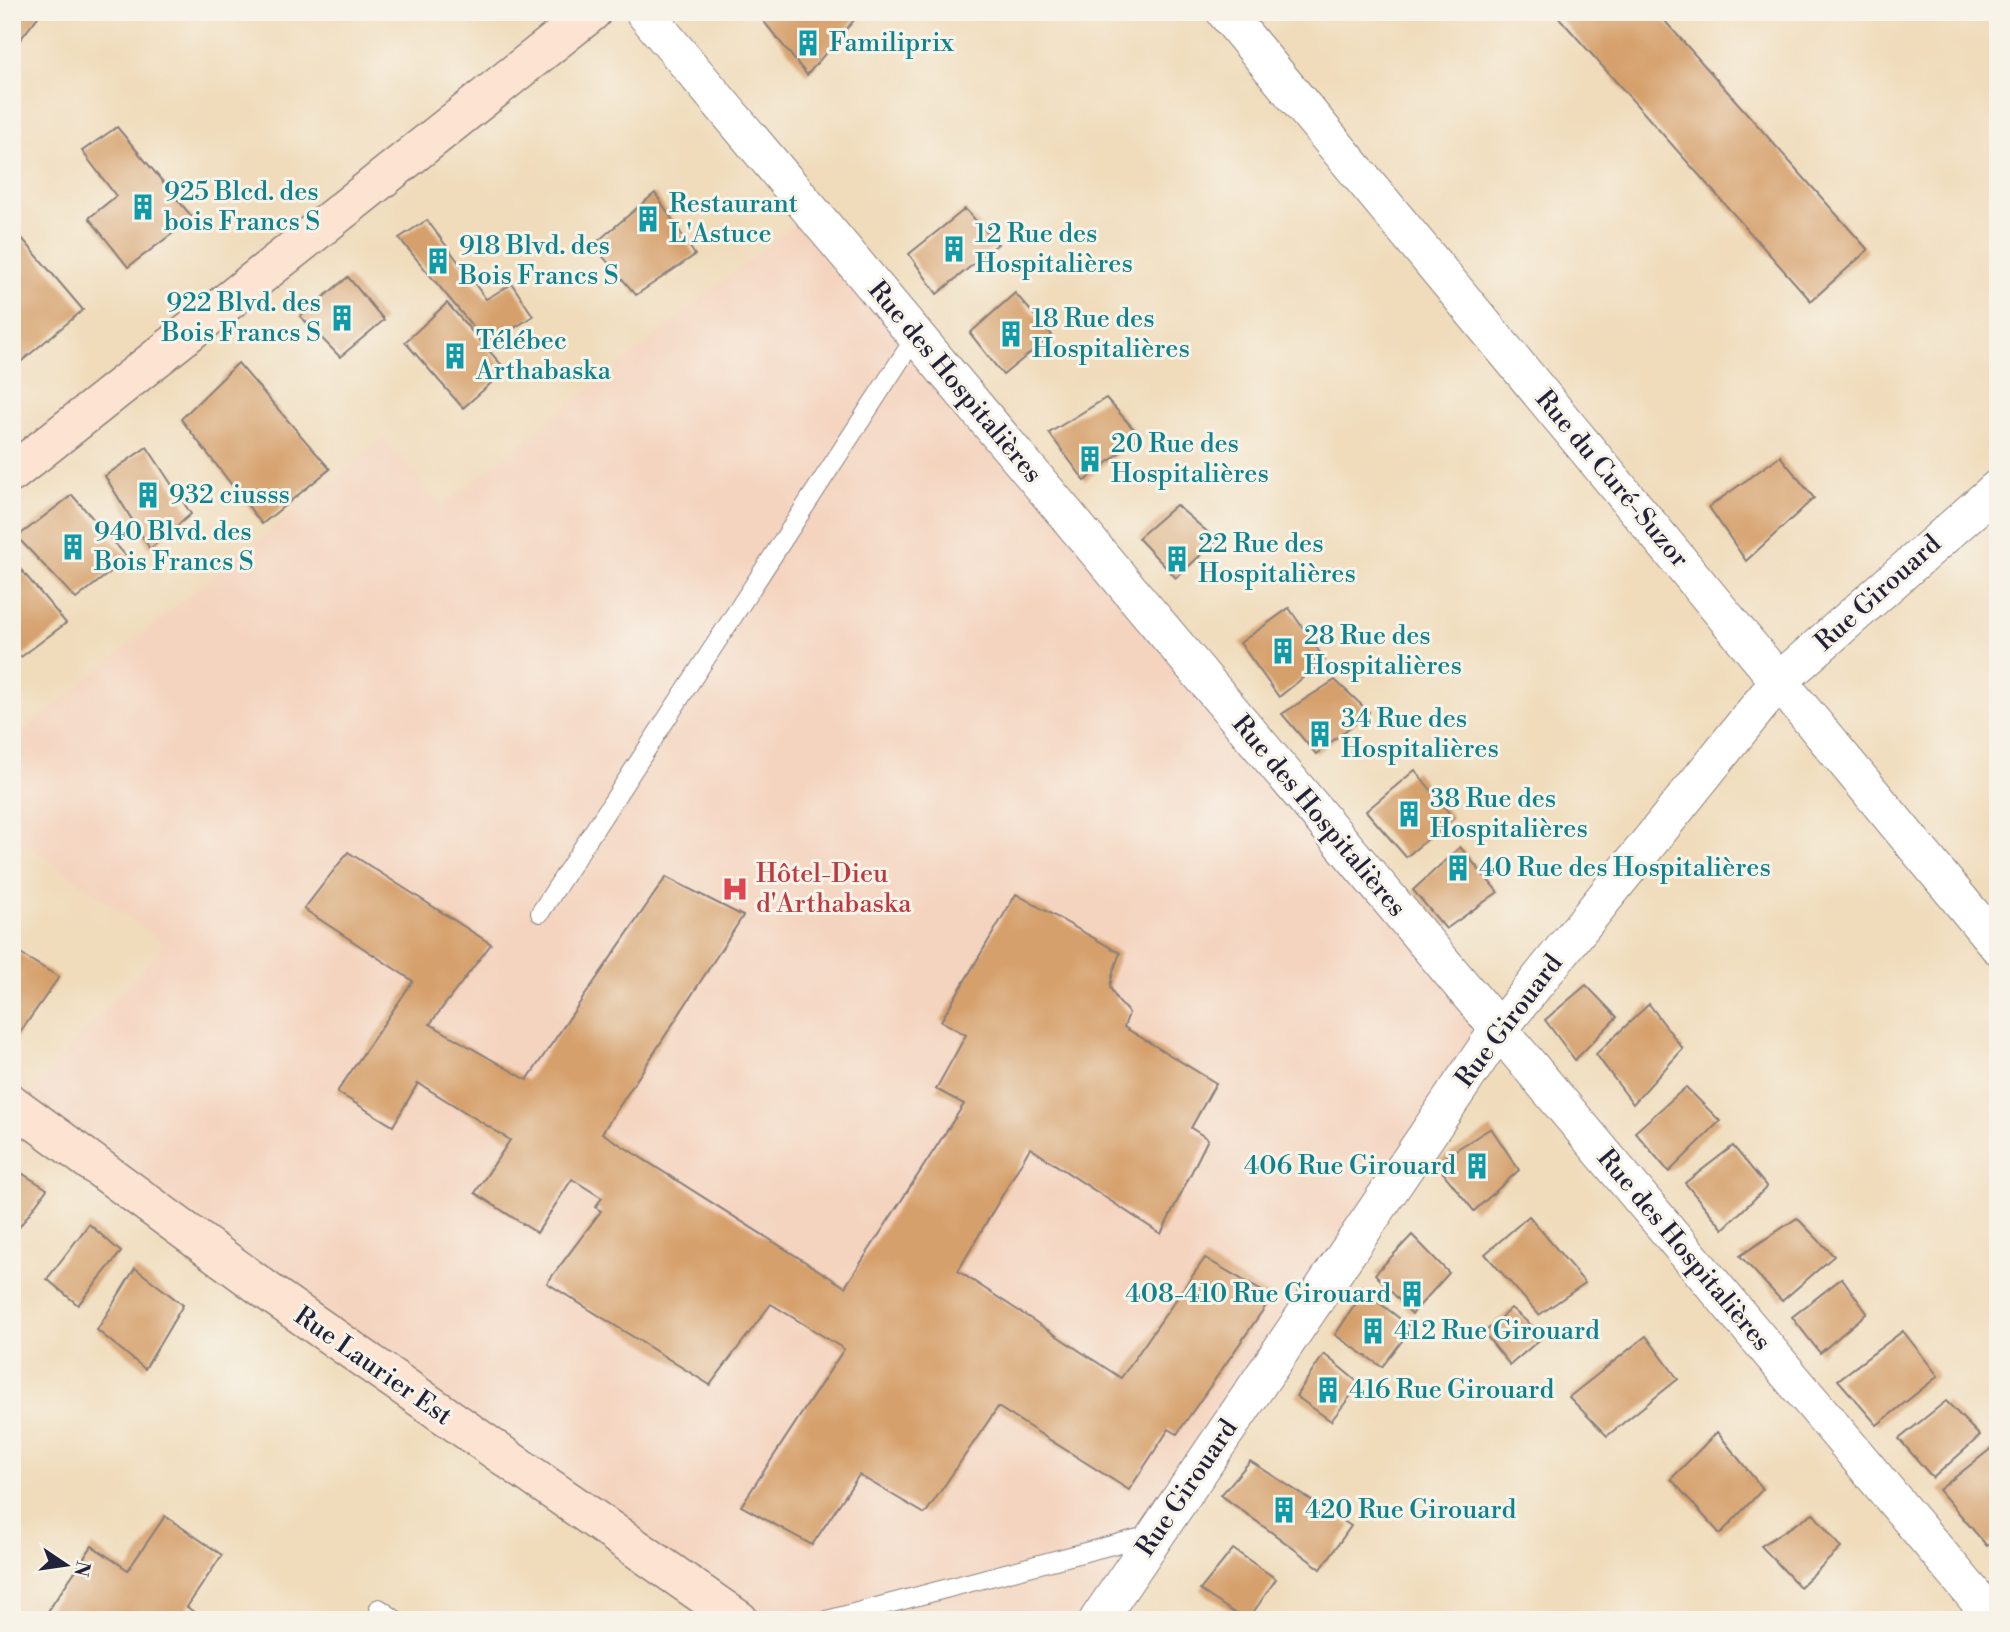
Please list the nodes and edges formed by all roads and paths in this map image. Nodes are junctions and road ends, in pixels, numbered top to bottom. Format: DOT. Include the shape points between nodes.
graph roads {
  1 [pos="592,12"];
  2 [pos="644,12"];
  3 [pos="1225,12"];
  4 [pos="916,336"];
  5 [pos="12,473"];
  6 [pos="1998,488"];
  7 [pos="1779,681"];
  8 [pos="540,914"];
  9 [pos="1998,946"];
  10 [pos="1499,1029"];
  11 [pos="12,1104"];
  12 [pos="1157,1533"];
  13 [pos="379,1608"];
  14 [pos="396,1620"];
  15 [pos="739,1620"];
  16 [pos="827,1620"];
  17 [pos="1098,1620"];
  18 [pos="1995,1620"];
  1 -- 5 [label="street"];
  2 -- 4 [label="street, Rue des Hospitalières"];
  3 -- 7 [label="street, Rue du Curé-Suzor"];
  4 -- 8 [label="lane"];
  4 -- 10 [label="street, Rue des Hospitalières"];
  6 -- 7 [label="street, Rue Girouard"];
  7 -- 9 [label="street, Rue du Curé-Suzor"];
  7 -- 10 [label="street, Rue Girouard"];
  10 -- 12 [label="street, Rue Girouard"];
  10 -- 18 [label="street, Rue des Hospitalières"];
  11 -- 15 [label="street, Rue Laurier Est" via="274,1296"];
  12 -- 16 [label="lane"];
  12 -- 17 [label="street, Rue Girouard"];
  13 -- 14 [label="lane"];
}
